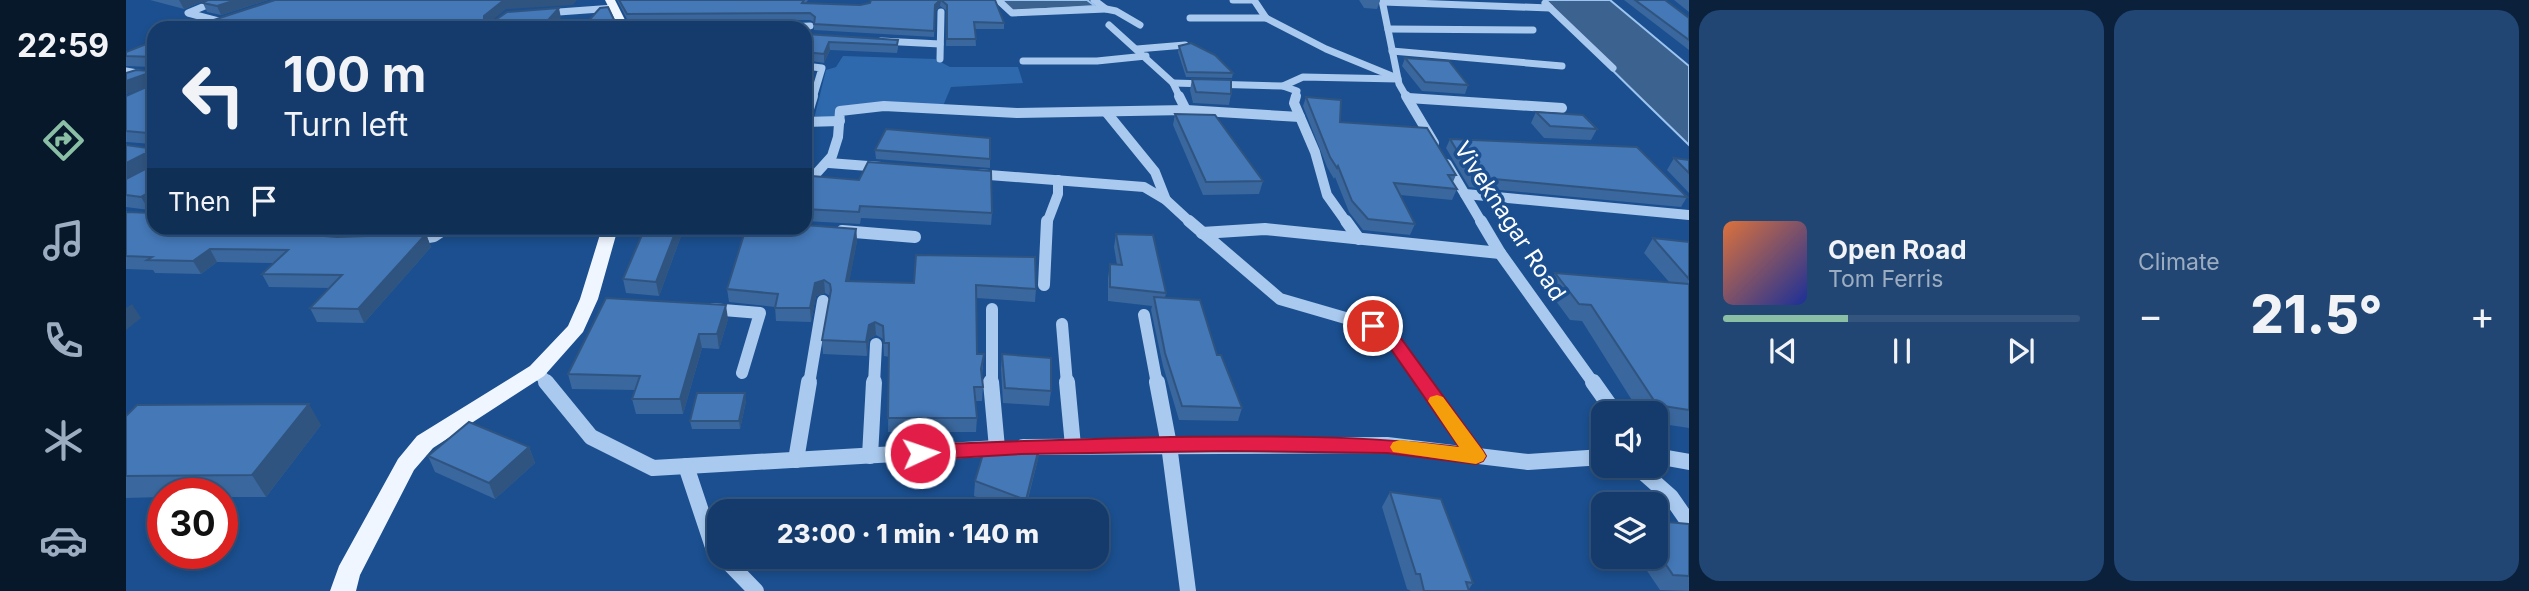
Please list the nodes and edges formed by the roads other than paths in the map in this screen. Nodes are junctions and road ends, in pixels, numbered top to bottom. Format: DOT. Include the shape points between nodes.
graph roads {
  1 [pos="219,0"];
  2 [pos="998,0"];
  3 [pos="1094,0"];
  4 [pos="1108,0"];
  5 [pos="1233,0"];
  6 [pos="1254,0"];
  7 [pos="1542,0"];
  8 [pos="1383,1"];
  9 [pos="1474,2"];
  10 [pos="612,4"];
  11 [pos="1550,8"];
  12 [pos="1107,9"];
  13 [pos="941,12"];
  14 [pos="540,13"];
  15 [pos="236,18"];
  16 [pos="1190,18"];
  17 [pos="1266,18"];
  18 [pos="218,21"];
  19 [pos="226,21"];
  20 [pos="620,21"];
  21 [pos="1109,25"];
  22 [pos="1140,26"];
  23 [pos="1388,29"];
  24 [pos="1533,30"];
  25 [pos="873,40"];
  26 [pos="940,44"];
  27 [pos="1185,45"];
  28 [pos="1137,49"];
  29 [pos="1392,51"];
  30 [pos="1146,57"];
  31 [pos="940,59"];
  32 [pos="1023,61"];
  33 [pos="1562,66"];
  34 [pos="812,67"];
  35 [pos="1613,68"];
  36 [pos="126,71"];
  37 [pos="147,75"];
  38 [pos="1398,79"];
  39 [pos="1173,83"];
  40 [pos="1283,86"];
  41 [pos="1408,98"];
  42 [pos="812,100"];
  43 [pos="1562,108"];
  44 [pos="1186,110"];
  45 [pos="1107,113"];
  46 [pos="1300,117"];
  47 [pos="839,121"];
  48 [pos="812,122"];
  49 [pos="1433,140"];
  50 [pos="1447,141"];
  51 [pos="829,163"];
  52 [pos="896,168"];
  53 [pos="964,173"];
  54 [pos="812,175"];
  55 [pos="1058,180"];
  56 [pos="1465,194"];
  57 [pos="1166,200"];
  58 [pos="1689,215"];
  59 [pos="825,230"];
  60 [pos="1202,233"];
  61 [pos="436,235"];
  62 [pos="609,235"];
  63 [pos="915,237"];
  64 [pos="1359,239"];
  65 [pos="398,240"];
  66 [pos="1500,253"];
  67 [pos="1044,285"];
  68 [pos="823,301"];
  69 [pos="694,307"];
  70 [pos="992,309"];
  71 [pos="1144,315"];
  72 [pos="1062,324"];
  73 [pos="876,344"];
  74 [pos="537,371"];
  75 [pos="742,373"];
  76 [pos="1606,401"];
  77 [pos="1169,445"];
  78 [pos="1073,446"];
  79 [pos="997,448"];
  80 [pos="870,456"];
  81 [pos="1476,456"];
  82 [pos="1591,458"];
  83 [pos="1668,458"];
  84 [pos="796,460"];
  85 [pos="1689,462"];
  86 [pos="686,466"];
  87 [pos="1650,478"];
  88 [pos="1689,523"];
  89 [pos="707,529"];
  90 [pos="735,569"];
  91 [pos="343,591"];
  92 [pos="756,591"];
  93 [pos="1188,591"];
  1 -- 18 [label="street" via="188,13"];
  2 -- 12 [label="street" via="1012,13"];
  3 -- 4 [label="street"];
  3 -- 12 [label="street"];
  5 -- 6 [label="street"];
  6 -- 17 [label="street"];
  7 -- 11 [label="street"];
  8 -- 9 [label="street"];
  8 -- 23 [label="street, Viveknagar Road"];
  9 -- 11 [label="street"];
  10 -- 14 [label="street"];
  10 -- 20 [label="main road"];
  11 -- 35 [label="street"];
  12 -- 22 [label="street"];
  13 -- 26 [label="street"];
  15 -- 19 [label="street"];
  16 -- 17 [label="street"];
  17 -- 38 [label="street"];
  21 -- 28 [label="street"];
  23 -- 24 [label="street"];
  23 -- 29 [label="street, Viveknagar Road"];
  25 -- 26 [label="street"];
  26 -- 31 [label="street"];
  27 -- 28 [label="street"];
  28 -- 30 [label="street"];
  29 -- 33 [label="street"];
  29 -- 38 [label="street, Viveknagar Road"];
  30 -- 32 [label="street"];
  30 -- 39 [label="street"];
  34 -- 42 [label="street" via="822,68"];
  36 -- 37 [label="street"];
  38 -- 40 [label="street" via="1303,77"];
  38 -- 41 [label="street, Viveknagar Road"];
  39 -- 40 [label="street"];
  39 -- 44 [label="street"];
  40 -- 46 [label="street" via="1297,91 1294,103"];
  41 -- 43 [label="street"];
  41 -- 49 [label="street, Viveknagar Road"];
  44 -- 45 [label="street"];
  44 -- 46 [label="street"];
  45 -- 47 [label="street" via="884,106 840,111"];
  45 -- 57 [label="street" via="1155,172"];
  46 -- 64 [label="street" via="1327,195"];
  47 -- 48 [label="street"];
  47 -- 51 [label="street"];
  49 -- 50 [label="street"];
  49 -- 56 [label="street, Viveknagar Road"];
  51 -- 52 [label="street"];
  51 -- 54 [label="street"];
  53 -- 55 [label="street"];
  55 -- 57 [label="street" via="1144,187"];
  55 -- 67 [label="street" via="1058,194 1046,219"];
  56 -- 58 [label="street"];
  56 -- 66 [label="street, Viveknagar Road"];
  57 -- 60 [label="street"];
  59 -- 63 [label="street"];
  60 -- 64 [label="street" via="1265,229"];
  60 -- 81 [label="street" via="1280,299 1373,326 1394,341"];
  61 -- 65 [label="street"];
  62 -- 74 [label="main road" via="596,300"];
  64 -- 66 [label="street"];
  66 -- 76 [label="street, Viveknagar Road"];
  68 -- 84 [label="street"];
  69 -- 75 [label="street" via="760,313"];
  70 -- 79 [label="street" via="990,377"];
  71 -- 77 [label="street"];
  72 -- 78 [label="street"];
  73 -- 80 [label="street"];
  74 -- 86 [label="street" via="591,437 653,468"];
  74 -- 91 [label="main road" via="444,428 419,450 406,465"];
  77 -- 78 [label="street"];
  77 -- 81 [label="street" via="1387,445"];
  77 -- 93 [label="street"];
  78 -- 79 [label="street"];
  79 -- 80 [label="street"];
  80 -- 84 [label="street"];
  81 -- 82 [label="street" via="1528,462"];
  83 -- 85 [label="street"];
  84 -- 86 [label="street"];
  86 -- 89 [label="street"];
  87 -- 88 [label="street" via="1671,497"];
  90 -- 92 [label="street"];
}
